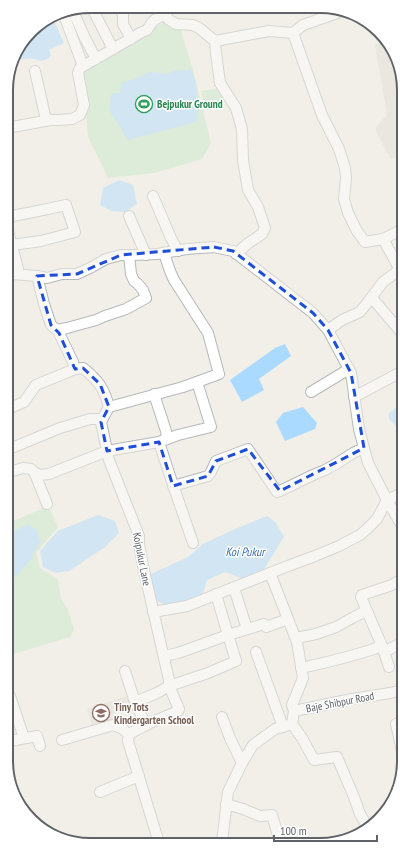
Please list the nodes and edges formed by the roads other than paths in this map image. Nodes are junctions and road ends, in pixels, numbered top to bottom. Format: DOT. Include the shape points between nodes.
graph roads {
  1 [pos="95,13"];
  2 [pos="121,13"];
  3 [pos="162,13"];
  4 [pos="166,13"];
  5 [pos="335,14"];
  6 [pos="77,15"];
  7 [pos="65,17"];
  8 [pos="293,33"];
  9 [pos="131,39"];
  10 [pos="215,42"];
  11 [pos="113,49"];
  12 [pos="96,58"];
  13 [pos="83,66"];
  14 [pos="35,71"];
  15 [pos="46,120"];
  16 [pos="13,127"];
  17 [pos="153,196"];
  18 [pos="13,216"];
  19 [pos="129,216"];
  20 [pos="397,232"];
  21 [pos="383,240"];
  22 [pos="13,246"];
  23 [pos="13,250"];
  24 [pos="178,251"];
  25 [pos="164,253"];
  26 [pos="146,254"];
  27 [pos="236,254"];
  28 [pos="129,255"];
  29 [pos="397,263"];
  30 [pos="397,272"];
  31 [pos="13,273"];
  32 [pos="13,275"];
  33 [pos="37,276"];
  34 [pos="372,298"];
  35 [pos="397,327"];
  36 [pos="57,330"];
  37 [pos="328,330"];
  38 [pos="75,369"];
  39 [pos="349,370"];
  40 [pos="397,375"];
  41 [pos="197,382"];
  42 [pos="311,392"];
  43 [pos="154,394"];
  44 [pos="354,397"];
  45 [pos="13,407"];
  46 [pos="109,407"];
  47 [pos="101,422"];
  48 [pos="163,440"];
  49 [pos="13,446"];
  50 [pos="364,448"];
  51 [pos="108,452"];
  52 [pos="13,471"];
  53 [pos="35,474"];
  54 [pos="173,486"];
  55 [pos="397,495"];
  56 [pos="387,500"];
  57 [pos="47,504"];
  58 [pos="397,517"];
  59 [pos="194,543"];
  60 [pos="270,573"];
  61 [pos="397,581"];
  62 [pos="234,588"];
  63 [pos="216,594"];
  64 [pos="153,612"];
  65 [pos="366,612"];
  66 [pos="288,619"];
  67 [pos="247,629"];
  68 [pos="228,635"];
  69 [pos="296,638"];
  70 [pos="397,644"];
  71 [pos="383,649"];
  72 [pos="256,652"];
  73 [pos="164,656"];
  74 [pos="389,667"];
  75 [pos="301,668"];
  76 [pos="125,671"];
  77 [pos="169,686"];
  78 [pos="397,691"];
  79 [pos="135,702"];
  80 [pos="13,705"];
  81 [pos="294,711"];
  82 [pos="222,717"];
  83 [pos="396,724"];
  84 [pos="146,725"];
  85 [pos="287,726"];
  86 [pos="397,728"];
  87 [pos="129,734"];
  88 [pos="24,738"];
  89 [pos="13,740"];
  90 [pos="62,740"];
  91 [pos="40,746"];
  92 [pos="242,763"];
  93 [pos="139,776"];
  94 [pos="100,792"];
  95 [pos="226,804"];
  96 [pos="365,823"];
  97 [pos="158,838"];
  98 [pos="222,838"];
  99 [pos="279,838"];
  1 -- 11 [label="street"];
  2 -- 9 [label="street" via="123,24"];
  3 -- 9 [label="street" via="147,30"];
  4 -- 10 [label="street" via="176,24 193,25"];
  5 -- 8 [label="street" via="303,25"];
  6 -- 12 [label="street"];
  7 -- 13 [label="street"];
  8 -- 10 [label="street" via="269,31"];
  8 -- 21 [label="street" via="322,115 341,155 346,178 344,199 348,213 365,242"];
  9 -- 11 [label="street"];
  10 -- 27 [label="street" via="220,83 236,108 242,129 243,160 248,190 258,207 265,228 262,234"];
  11 -- 12 [label="street"];
  12 -- 13 [label="street"];
  13 -- 15 [label="street" via="78,73 84,105 80,115 72,119"];
  14 -- 15 [label="street"];
  15 -- 16 [label="street"];
  17 -- 24 [label="street"];
  18 -- 22 [label="street" via="66,205 75,232"];
  19 -- 26 [label="street"];
  20 -- 21 [label="street"];
  21 -- 29 [label="street"];
  23 -- 31 [label="street" via="18,269"];
  24 -- 25 [label="street"];
  24 -- 27 [label="street" via="214,247"];
  25 -- 26 [label="street"];
  25 -- 41 [label="street" via="174,280 208,333 219,374"];
  26 -- 28 [label="street"];
  27 -- 37 [label="street" via="314,314"];
  28 -- 33 [label="street" via="121,254 106,258 76,274 47,278"];
  28 -- 36 [label="street" via="131,274 146,298 126,309 96,320"];
  30 -- 34 [label="street" via="383,282"];
  32 -- 33 [label="street"];
  33 -- 36 [label="street" via="49,321"];
  34 -- 35 [label="street"];
  34 -- 37 [label="street" via="360,312"];
  36 -- 38 [label="street" via="69,351"];
  37 -- 39 [label="street"];
  38 -- 45 [label="street" via="36,385 24,402"];
  38 -- 46 [label="street" via="83,368 92,375 100,384"];
  39 -- 42 [label="street"];
  39 -- 44 [label="street"];
  40 -- 44 [label="street"];
  41 -- 43 [label="street"];
  41 -- 48 [label="street" via="211,427"];
  43 -- 46 [label="street"];
  43 -- 48 [label="street" via="166,431"];
  44 -- 50 [label="street"];
  46 -- 47 [label="street"];
  47 -- 49 [label="street" via="98,419 90,419"];
  47 -- 51 [label="street, Koipukur Lane"];
  48 -- 51 [label="street"];
  48 -- 54 [label="street"];
  50 -- 54 [label="street" via="325,470 277,492 248,449 216,460 208,476"];
  50 -- 56 [label="street" via="368,463"];
  51 -- 53 [label="street" via="49,474"];
  51 -- 64 [label="street, Koipukur Lane" via="139,536"];
  52 -- 53 [label="street" via="30,469"];
  53 -- 57 [label="street"];
  54 -- 59 [label="street"];
  55 -- 56 [label="street"];
  56 -- 58 [label="street"];
  56 -- 60 [label="street" via="377,519 360,535 340,546"];
  60 -- 62 [label="street"];
  60 -- 66 [label="street"];
  61 -- 65 [label="street" via="361,596"];
  62 -- 63 [label="street"];
  62 -- 67 [label="street"];
  63 -- 64 [label="street" via="187,606"];
  63 -- 68 [label="street"];
  64 -- 73 [label="street, Koipukur Lane"];
  65 -- 69 [label="street" via="336,627"];
  65 -- 71 [label="street"];
  66 -- 67 [label="street" via="266,627 264,624"];
  66 -- 69 [label="street"];
  67 -- 68 [label="street"];
  68 -- 73 [label="street"];
  68 -- 77 [label="street" via="236,661"];
  69 -- 75 [label="street"];
  70 -- 71 [label="street"];
  71 -- 74 [label="street"];
  71 -- 75 [label="street"];
  72 -- 85 [label="street"];
  73 -- 77 [label="street, Koipukur Lane"];
  75 -- 81 [label="street" via="303,678 292,705"];
  76 -- 79 [label="street"];
  77 -- 79 [label="street"];
  77 -- 84 [label="street, Koipukur Lane" via="179,709"];
  78 -- 81 [label="street, Baje Shibpur Road"];
  79 -- 84 [label="street"];
  80 -- 88 [label="street"];
  81 -- 85 [label="street, Baje Shibpur Road"];
  82 -- 92 [label="street"];
  83 -- 86 [label="street"];
  84 -- 87 [label="street"];
  85 -- 92 [label="street" via="275,730 253,745"];
  85 -- 96 [label="street" via="302,738 314,760 337,757"];
  87 -- 90 [label="street" via="113,725"];
  87 -- 93 [label="street" via="128,741"];
  88 -- 89 [label="street"];
  88 -- 91 [label="street" via="37,736"];
  92 -- 95 [label="street" via="228,792"];
  93 -- 94 [label="street"];
  93 -- 97 [label="street"];
  95 -- 98 [label="street"];
  95 -- 99 [label="street" via="260,816 272,816"];
}
